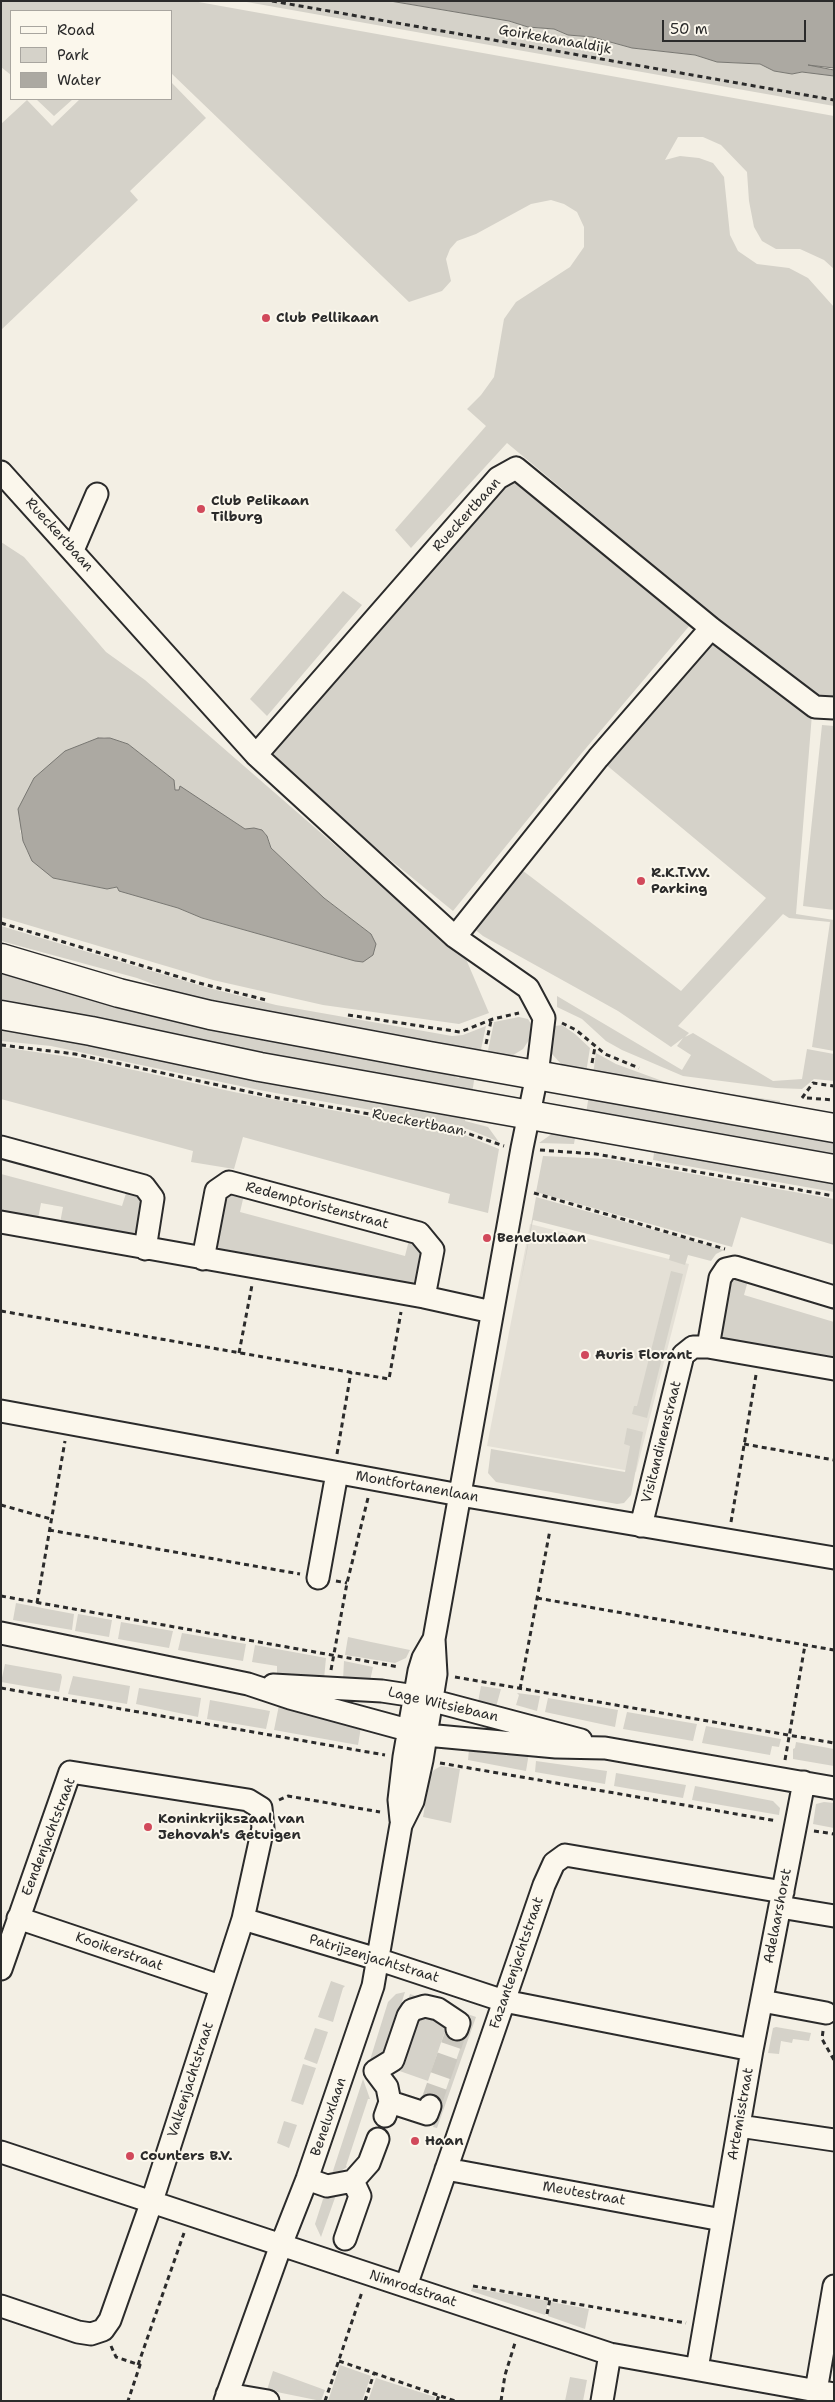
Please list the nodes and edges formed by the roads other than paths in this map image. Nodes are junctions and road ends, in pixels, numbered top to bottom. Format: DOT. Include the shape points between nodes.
graph roads {
  1 [pos="1,472"];
  2 [pos="97,494"];
  3 [pos="74,550"];
  4 [pos="711,628"];
  5 [pos="834,708"];
  6 [pos="256,755"];
  7 [pos="454,937"];
  8 [pos="1,958"];
  9 [pos="1,1015"];
  10 [pos="537,1075"];
  11 [pos="528,1115"];
  12 [pos="834,1128"];
  13 [pos="1,1147"];
  14 [pos="834,1169"];
  15 [pos="1,1222"];
  16 [pos="145,1249"];
  17 [pos="203,1259"];
  18 [pos="414,1296"];
  19 [pos="834,1297"];
  20 [pos="492,1312"];
  21 [pos="708,1346"];
  22 [pos="834,1369"];
  23 [pos="1,1411"];
  24 [pos="336,1472"];
  25 [pos="460,1495"];
  26 [pos="641,1526"];
  27 [pos="834,1558"];
  28 [pos="318,1578"];
  29 [pos="1,1633"];
  30 [pos="248,1684"];
  31 [pos="423,1697"];
  32 [pos="417,1733"];
  33 [pos="605,1748"];
  34 [pos="804,1782"];
  35 [pos="834,1788"];
  36 [pos="261,1808"];
  37 [pos="782,1900"];
  38 [pos="834,1916"];
  39 [pos="18,1918"];
  40 [pos="243,1919"];
  41 [pos="377,1959"];
  42 [pos="1,1969"];
  43 [pos="220,1986"];
  44 [pos="504,2001"];
  45 [pos="762,2001"];
  46 [pos="826,2013"];
  47 [pos="457,2029"];
  48 [pos="752,2050"];
  49 [pos="349,2062"];
  50 [pos="375,2071"];
  51 [pos="430,2106"];
  52 [pos="738,2126"];
  53 [pos="378,2139"];
  54 [pos="834,2140"];
  55 [pos="1,2152"];
  56 [pos="446,2169"];
  57 [pos="307,2180"];
  58 [pos="353,2181"];
  59 [pos="152,2202"];
  60 [pos="722,2220"];
  61 [pos="345,2239"];
  62 [pos="281,2244"];
  63 [pos="406,2286"];
  64 [pos="834,2286"];
  65 [pos="1,2306"];
  66 [pos="610,2354"];
  67 [pos="697,2369"];
  68 [pos="825,2392"];
  69 [pos="226,2397"];
  70 [pos="268,2401"];
  71 [pos="602,2401"];
  1 -- 3 [label="street, Rueckertbaan"];
  2 -- 3 [label="street"];
  3 -- 6 [label="street, Rueckertbaan"];
  4 -- 5 [label="street, Rueckertbaan" via="816,707"];
  4 -- 6 [label="street, Rueckertbaan" via="516,468 498,478"];
  4 -- 7 [label="street" via="598,758"];
  6 -- 7 [label="street, Rueckertbaan"];
  7 -- 10 [label="street, Rueckertbaan" via="528,988 544,1018"];
  8 -- 10 [label="main road" via="119,993 210,1015"];
  9 -- 11 [label="main road, Rueckertbaan" via="260,1067"];
  10 -- 11 [label="street, Beneluxlaan"];
  10 -- 12 [label="main road"];
  11 -- 14 [label="main road, Rueckertbaan"];
  11 -- 20 [label="street, Beneluxlaan"];
  13 -- 16 [label="street" via="144,1186 153,1198"];
  15 -- 16 [label="street"];
  16 -- 17 [label="street"];
  17 -- 18 [label="street"];
  17 -- 18 [label="street, Redemptoristenstraat" via="216,1191 229,1182 419,1233 433,1250"];
  18 -- 20 [label="street"];
  19 -- 21 [label="street" via="735,1268 726,1269 720,1278"];
  20 -- 25 [label="street, Beneluxlaan"];
  21 -- 22 [label="street"];
  21 -- 26 [label="street, Visitandinenstraat" via="693,1347 683,1356"];
  23 -- 24 [label="street, Montfortanenlaan"];
  24 -- 25 [label="street, Montfortanenlaan"];
  24 -- 28 [label="street"];
  25 -- 26 [label="street, Montfortanenlaan"];
  25 -- 31 [label="street, Beneluxlaan" via="434,1639 423,1658"];
  26 -- 27 [label="street, Montfortanenlaan"];
  29 -- 30 [label="street, Lage Witsiebaan"];
  30 -- 31 [label="street, Lage Witsiebaan"];
  30 -- 32 [label="street, Lage Witsiebaan"];
  31 -- 32 [label="street, Beneluxlaan"];
  31 -- 33 [label="street, Lage Witsiebaan" via="558,1732"];
  32 -- 33 [label="street, Lage Witsiebaan" via="556,1747"];
  32 -- 41 [label="street, Beneluxlaan" via="399,1800 402,1825"];
  33 -- 34 [label="street, Lage Witsiebaan"];
  34 -- 35 [label="street, Lage Witsiebaan"];
  34 -- 37 [label="street, Adelaarshorst"];
  36 -- 39 [label="street, Eendenjachtstraat" via="248,1800 70,1772"];
  36 -- 40 [label="street, Valkenjachtstraat" via="263,1828"];
  37 -- 38 [label="street, Fazantenjachtstraat"];
  37 -- 44 [label="street, Fazantenjachtstraat" via="565,1855 554,1863 544,1885"];
  37 -- 45 [label="street, Adelaarshorst"];
  39 -- 42 [label="street, Eendenjachtstraat"];
  39 -- 43 [label="street, Kooikerstraat"];
  40 -- 41 [label="street, Patrijzenjachtstraat"];
  40 -- 43 [label="street, Valkenjachtstraat"];
  41 -- 44 [label="street, Patrijzenjachtstraat"];
  41 -- 49 [label="street, Beneluxlaan" via="373,1986"];
  43 -- 59 [label="street, Valkenjachtstraat"];
  44 -- 48 [label="street, Artemisstraat"];
  44 -- 56 [label="street, Fazantenjachtstraat"];
  45 -- 46 [label="street"];
  45 -- 48 [label="street, Adelaarshorst"];
  47 -- 50 [label="street" via="459,2024 438,2009 418,2007 408,2016 393,2060"];
  48 -- 52 [label="street, Artemisstraat"];
  49 -- 50 [label="street"];
  49 -- 57 [label="street, Beneluxlaan"];
  50 -- 51 [label="street" via="387,2087 388,2109 428,2114"];
  52 -- 54 [label="street"];
  52 -- 60 [label="street, Artemisstraat"];
  53 -- 58 [label="street" via="370,2163"];
  55 -- 59 [label="street, Nimrodstraat"];
  56 -- 60 [label="street, Meutestraat"];
  56 -- 63 [label="street, Fazantenjachtstraat"];
  57 -- 58 [label="street" via="326,2186"];
  57 -- 62 [label="street, Beneluxlaan"];
  58 -- 61 [label="street" via="360,2196"];
  59 -- 62 [label="street, Nimrodstraat"];
  59 -- 65 [label="street, Valkenjachtstraat" via="110,2320 103,2330 91,2334 78,2332"];
  60 -- 67 [label="street, Artemisstraat"];
  62 -- 63 [label="street, Nimrodstraat"];
  62 -- 69 [label="street, Beneluxlaan"];
  63 -- 66 [label="street, Nimrodstraat"];
  64 -- 68 [label="street"];
  66 -- 67 [label="street, Nimrodstraat"];
  66 -- 71 [label="street"];
  67 -- 68 [label="street, Nimrodstraat"];
  69 -- 70 [label="street"];
}
